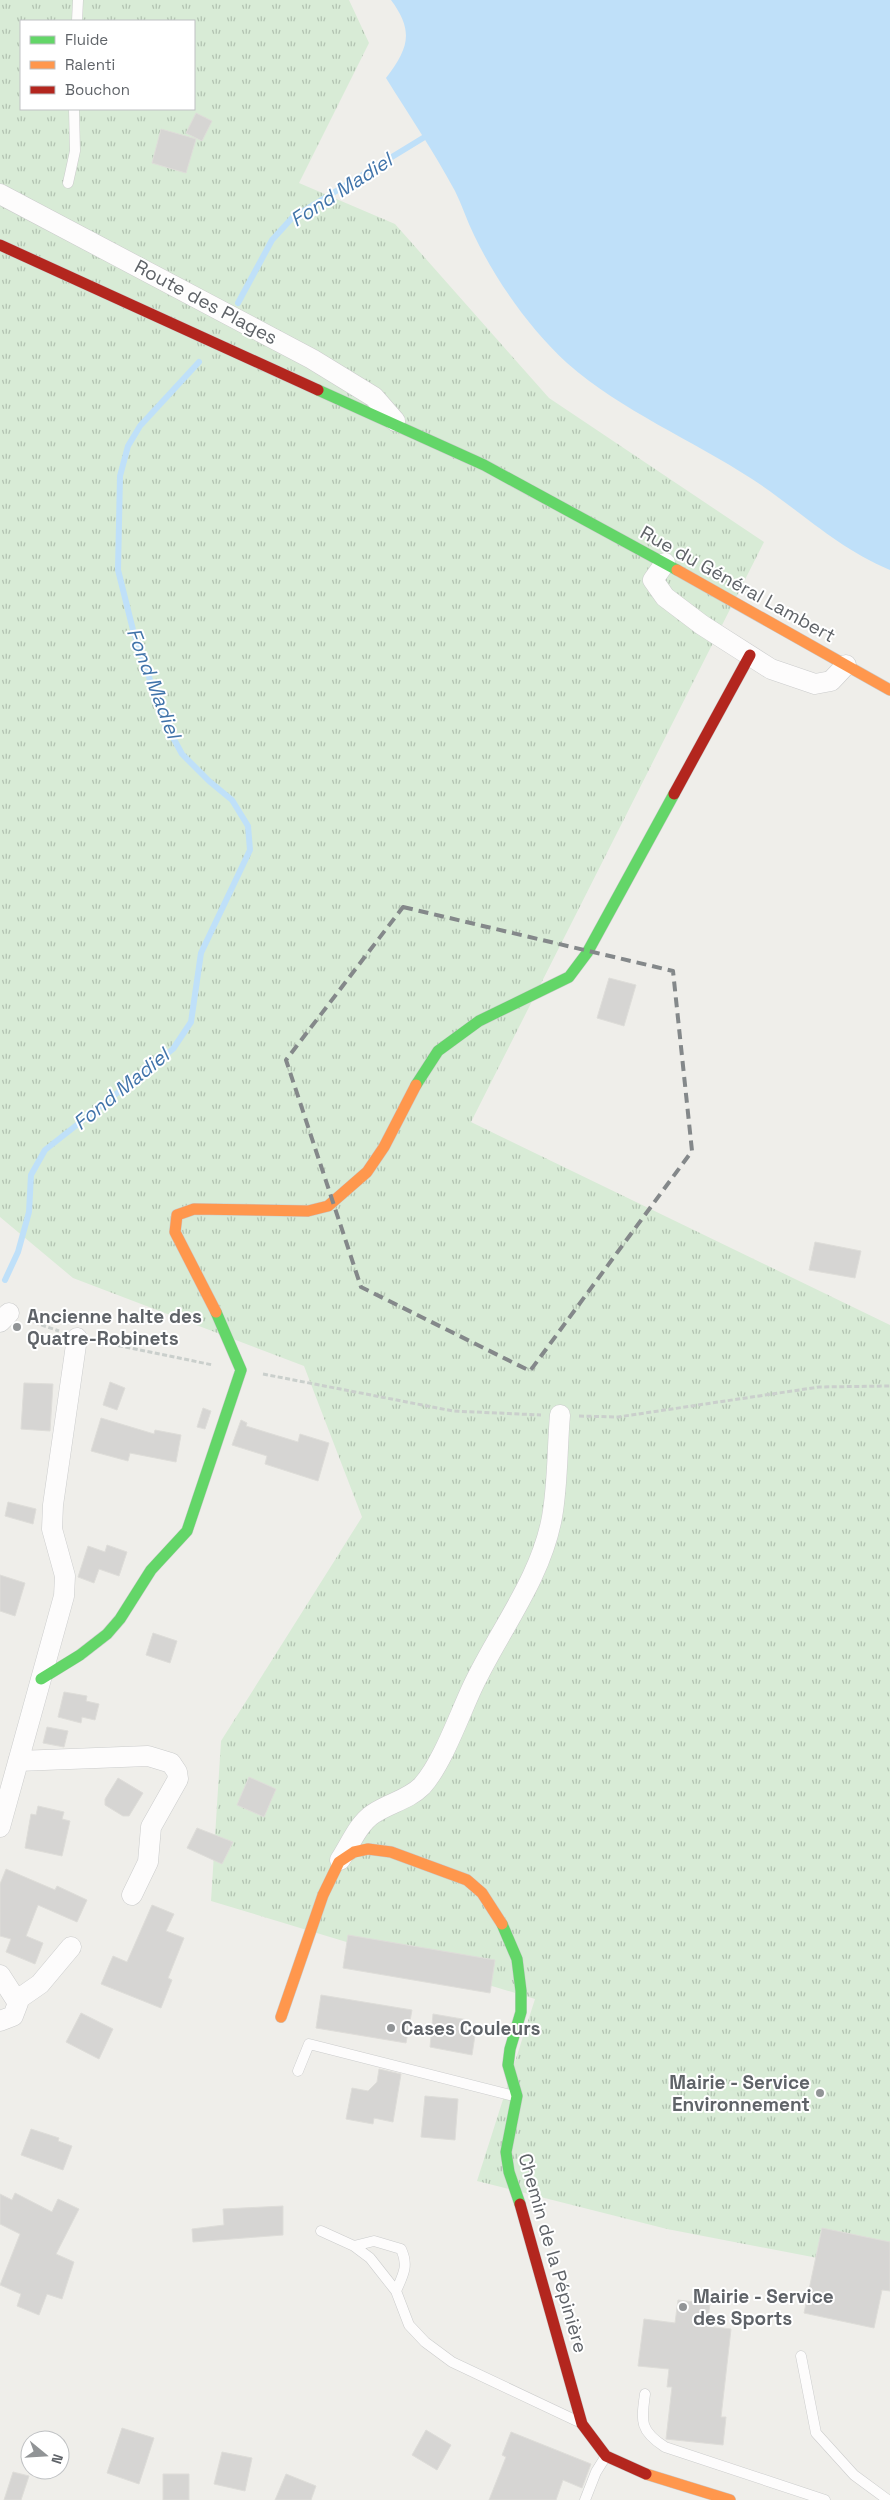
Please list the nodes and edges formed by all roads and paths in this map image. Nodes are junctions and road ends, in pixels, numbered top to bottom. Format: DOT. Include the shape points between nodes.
graph roads {
  1 [pos="78,0"];
  2 [pos="77,20"];
  3 [pos="74,110"];
  4 [pos="68,183"];
  5 [pos="0,194"];
  6 [pos="0,245"];
  7 [pos="399,427"];
  8 [pos="570,510"];
  9 [pos="665,563"];
  10 [pos="750,655"];
  11 [pos="846,665"];
  12 [pos="890,690"];
  13 [pos="5,1317"];
  14 [pos="77,1338"];
  15 [pos="241,1370"];
  16 [pos="890,1386"];
  17 [pos="560,1415"];
  18 [pos="40,1679"];
  19 [pos="18,1761"];
  20 [pos="0,1827"];
  21 [pos="339,1862"];
  22 [pos="132,1895"];
  23 [pos="70,1947"];
  24 [pos="0,1975"];
  25 [pos="17,2000"];
  26 [pos="281,2017"];
  27 [pos="0,2021"];
  28 [pos="298,2071"];
  29 [pos="517,2096"];
  30 [pos="321,2231"];
  31 [pos="354,2246"];
  32 [pos="396,2291"];
  33 [pos="801,2356"];
  34 [pos="645,2394"];
  35 [pos="582,2424"];
  36 [pos="606,2456"];
  37 [pos="585,2500"];
  38 [pos="730,2500"];
  39 [pos="825,2500"];
  40 [pos="888,2500"];
  1 -- 2 [label="lane"];
  3 -- 4 [label="lane" via="75,151"];
  5 -- 7 [label="street, Route des Plages" via="312,359 374,397"];
  6 -- 7 [label="street, Route des Plages"];
  7 -- 8 [label="street, Route des Plages" via="484,465"];
  8 -- 9 [label="street, Rue du Général Lambert"];
  9 -- 10 [label="street" via="653,580 665,597"];
  9 -- 11 [label="street, Rue du Général Lambert"];
  10 -- 11 [label="street" via="771,669 816,684 832,681"];
  10 -- 15 [label="street" via="587,953 569,977 478,1021 438,1051 367,1172 328,1206 308,1211 194,1209 178,1215 175,1232"];
  11 -- 12 [label="street, Rue du Général Lambert"];
  13 -- 14 [label="path"];
  14 -- 15 [label="path"];
  14 -- 18 [label="street" via="53,1505 52,1529 65,1576 64,1596"];
  15 -- 17 [label="path" via="453,1411"];
  15 -- 18 [label="street" via="187,1531 150,1571 102,1640"];
  16 -- 17 [label="path" via="819,1387 618,1418"];
  17 -- 21 [label="street" via="552,1517 544,1548 521,1598 482,1668 434,1770 410,1796 373,1814 360,1827"];
  18 -- 19 [label="street"];
  19 -- 20 [label="street"];
  19 -- 22 [label="street" via="148,1756 171,1763 178,1779 151,1827 148,1862"];
  21 -- 26 [label="street" via="323,1895"];
  21 -- 29 [label="street, Chemin de la Pépinière" via="354,1852 368,1849 391,1852 450,1872 467,1880 482,1893 507,1932 517,1959 521,2012 508,2064"];
  23 -- 25 [label="street" via="40,1984"];
  24 -- 25 [label="street"];
  25 -- 27 [label="street" via="18,2009 13,2016"];
  28 -- 29 [label="lane" via="309,2044"];
  29 -- 35 [label="street, Chemin de la Pépinière" via="506,2152 509,2172 528,2226"];
  30 -- 31 [label="lane"];
  31 -- 32 [label="lane" via="370,2258"];
  31 -- 32 [label="lane" via="374,2242 402,2249 406,2260 404,2274"];
  32 -- 35 [label="lane" via="410,2325 425,2342 452,2362"];
  33 -- 40 [label="lane" via="816,2434 854,2475"];
  34 -- 39 [label="lane" via="641,2420 645,2429 665,2447"];
  35 -- 36 [label="street, Chemin de la Pépinière"];
  36 -- 37 [label="lane"];
  36 -- 38 [label="street, Chemin de la Pépinière" via="635,2471"];
}
